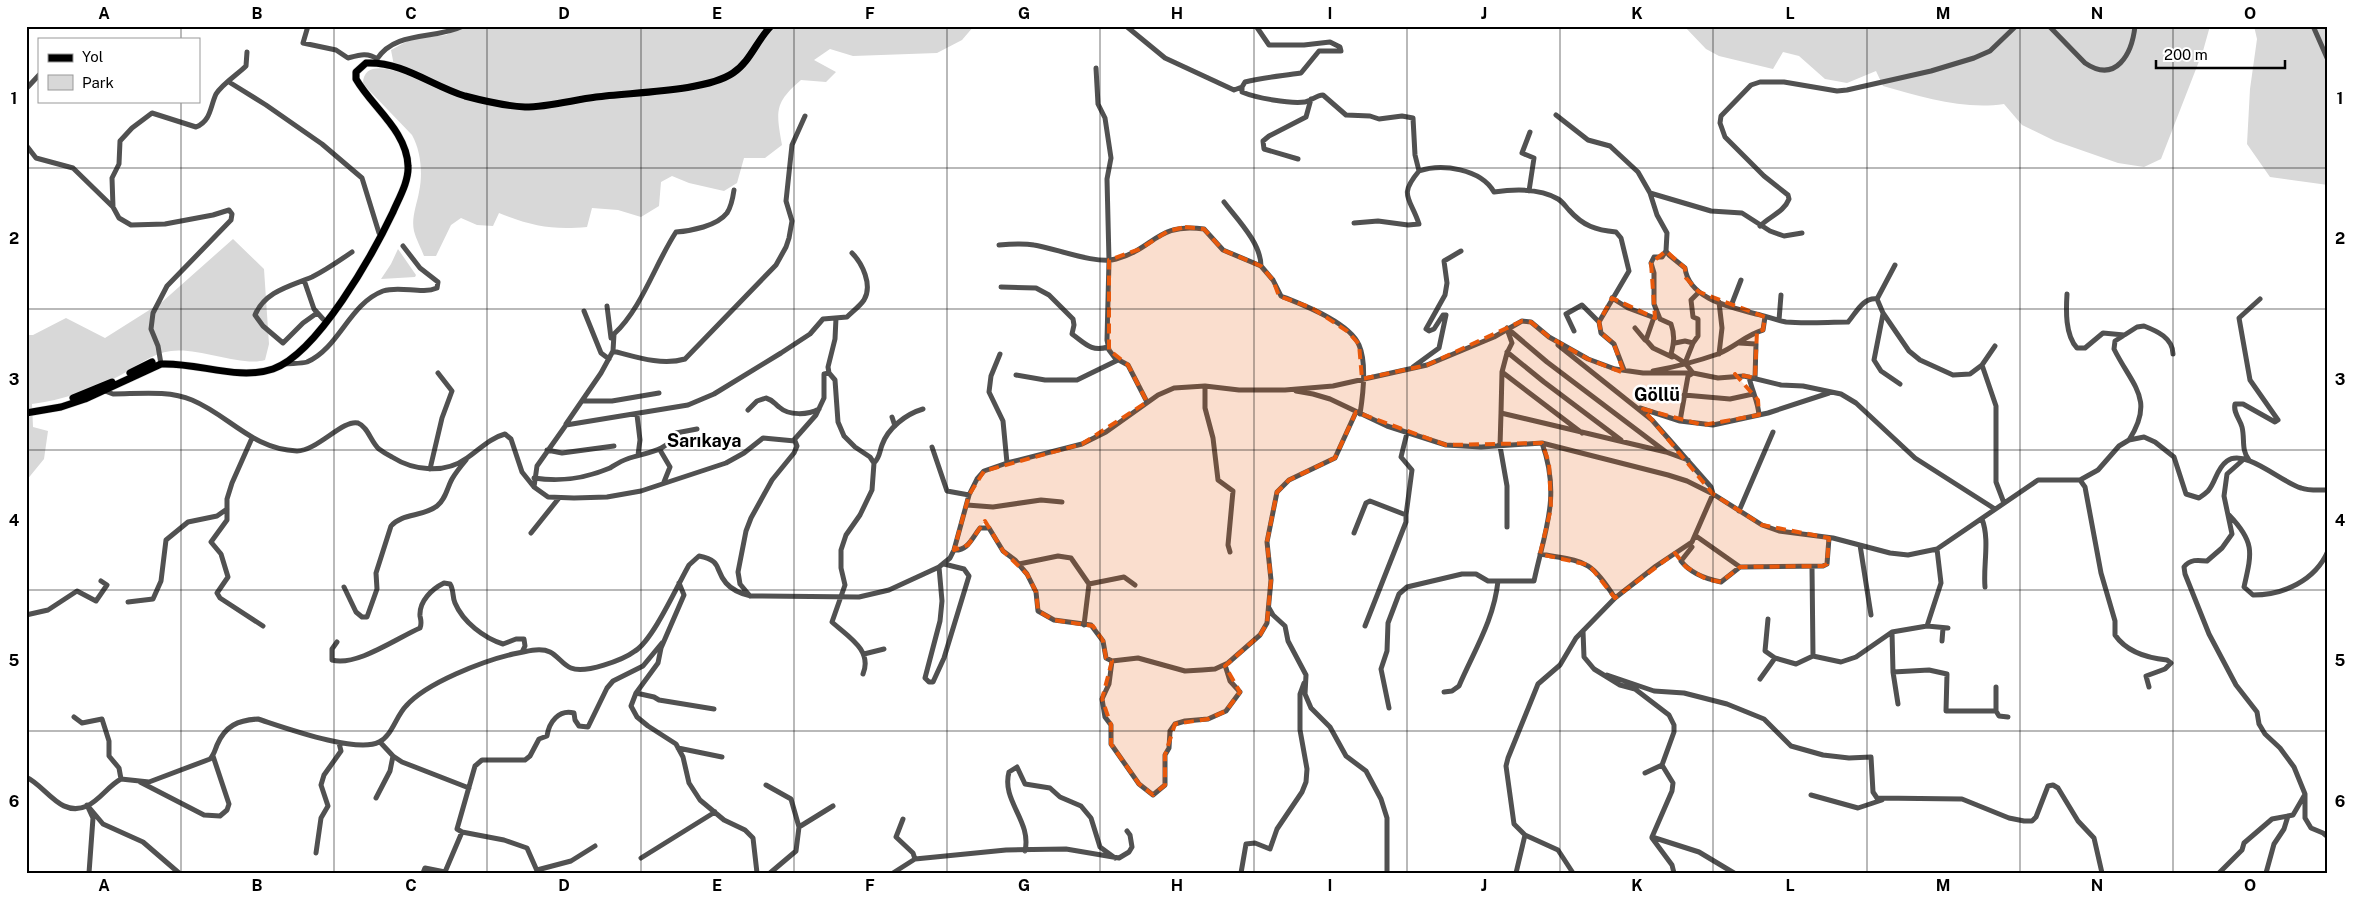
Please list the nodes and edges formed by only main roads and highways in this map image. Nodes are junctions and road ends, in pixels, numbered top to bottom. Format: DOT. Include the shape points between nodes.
graph roads {
  1 [pos="765,26"];
  2 [pos="771,26"];
  3 [pos="160,362"];
  4 [pos="26,411"];
  1 -- 3 [label="main road" via="740,62 726,74 532,103 510,102 466,91 404,66 377,59 357,64 352,80 387,127 405,164 401,184 363,264 323,319 289,356 275,364 238,367 181,360"];
  2 -- 3 [label="main road" via="744,65 718,80 530,107 464,95 383,64 362,65 356,72 356,79 391,125 401,142 408,165 407,177 381,236 359,276 305,346 274,369 250,372"];
  3 -- 4 [label="main road" via="61,407"];
}
